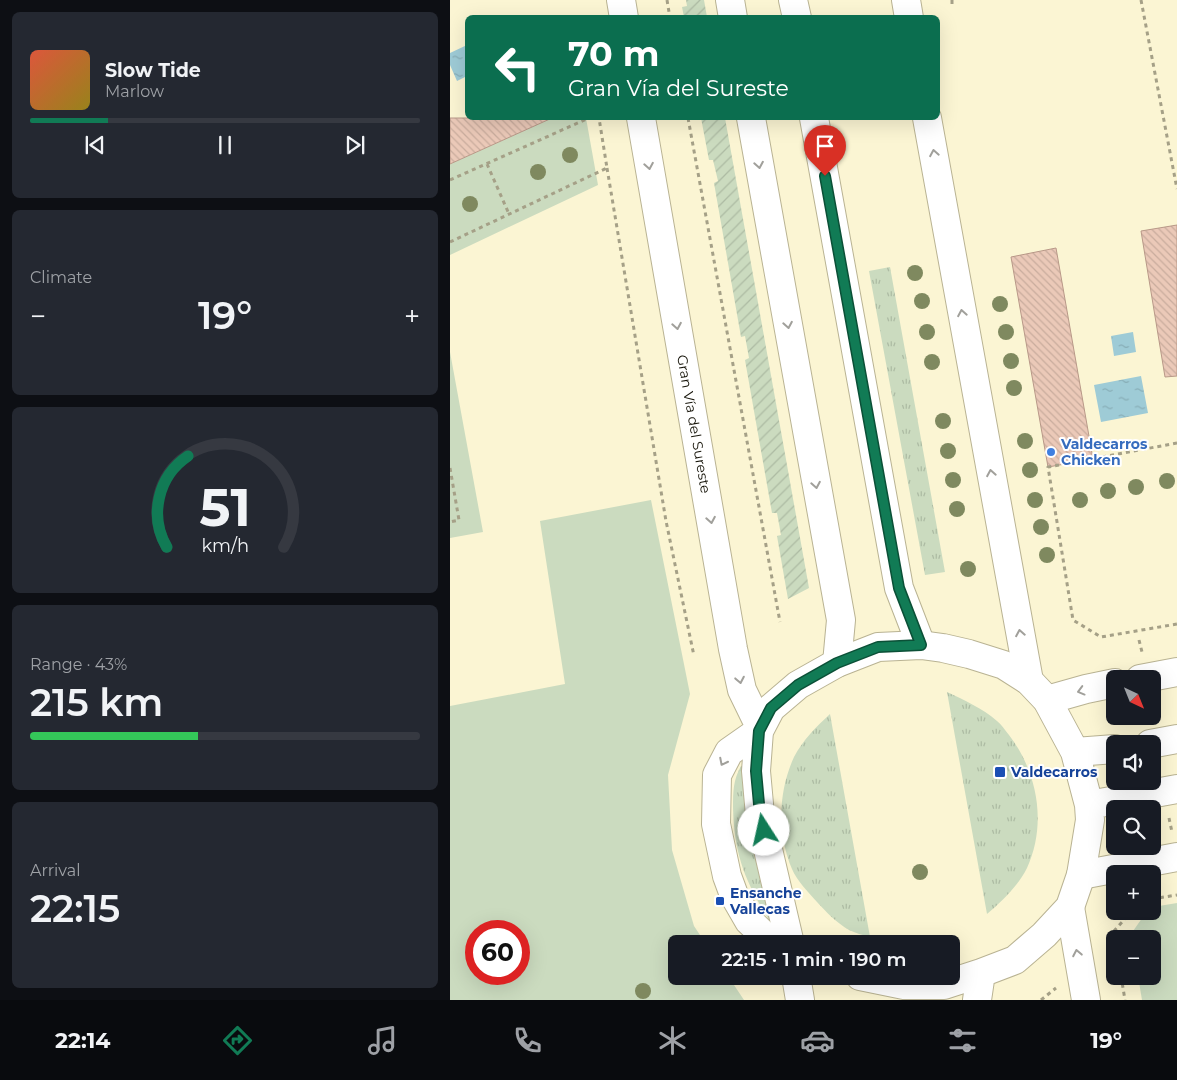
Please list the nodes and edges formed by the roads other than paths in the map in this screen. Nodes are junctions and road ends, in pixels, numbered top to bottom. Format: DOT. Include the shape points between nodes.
graph roads {
  1 [pos="620,0"];
  2 [pos="730,0"];
  3 [pos="793,0"];
  4 [pos="906,0"];
  5 [pos="623,15"];
  6 [pos="732,15"];
  7 [pos="796,15"];
  8 [pos="908,15"];
  9 [pos="641,120"];
  10 [pos="751,120"];
  11 [pos="814,120"];
  12 [pos="927,120"];
  13 [pos="921,645"];
  14 [pos="837,663"];
  15 [pos="1177,672"];
  16 [pos="1161,675"];
  17 [pos="1106,685"];
  18 [pos="1038,690"];
  19 [pos="760,729"];
  20 [pos="1177,739"];
  21 [pos="1161,742"];
  22 [pos="1106,750"];
  23 [pos="1075,752"];
  24 [pos="1177,789"];
  25 [pos="1089,805"];
  26 [pos="1177,857"];
  27 [pos="1081,875"];
  28 [pos="1070,906"];
  29 [pos="764,935"];
  30 [pos="788,935"];
  31 [pos="981,973"];
  32 [pos="798,985"];
  33 [pos="884,985"];
  34 [pos="906,993"];
  35 [pos="800,1000"];
  36 [pos="977,1000"];
  37 [pos="1086,1000"];
  1 -- 5 [label="street"];
  2 -- 6 [label="street"];
  3 -- 7 [label="street"];
  4 -- 8 [label="street"];
  9 -- 19 [label="street, Gran Vía del Sureste, one-way" via="734,650 742,690"];
  10 -- 14 [label="street, one-way" via="841,620"];
  11 -- 13 [label="street" via="899,588"];
  18 -- 12 [label="street, one-way"];
  13 -- 14 [label="street" via="878,647"];
  13 -- 18 [label="street" via="1004,665"];
  14 -- 19 [label="street" via="798,685 771,708"];
  15 -- 16 [label="street"];
  17 -- 18 [label="street, one-way" via="1086,689"];
  18 -- 23 [label="street"];
  19 -- 29 [label="street, one-way" via="729,752 717,774 716,824 734,895 749,921"];
  19 -- 30 [label="street" via="756,771 760,815"];
  20 -- 21 [label="street"];
  22 -- 23 [label="street"];
  23 -- 25 [label="street"];
  24 -- 25 [label="street"];
  25 -- 27 [label="street" via="1090,820"];
  26 -- 27 [label="street"];
  27 -- 28 [label="street"];
  28 -- 31 [label="street" via="1015,960"];
  37 -- 28 [label="street, one-way"];
  31 -- 34 [label="street"];
  31 -- 36 [label="street"];
  32 -- 35 [label="street"];
  33 -- 34 [label="street"];
}
